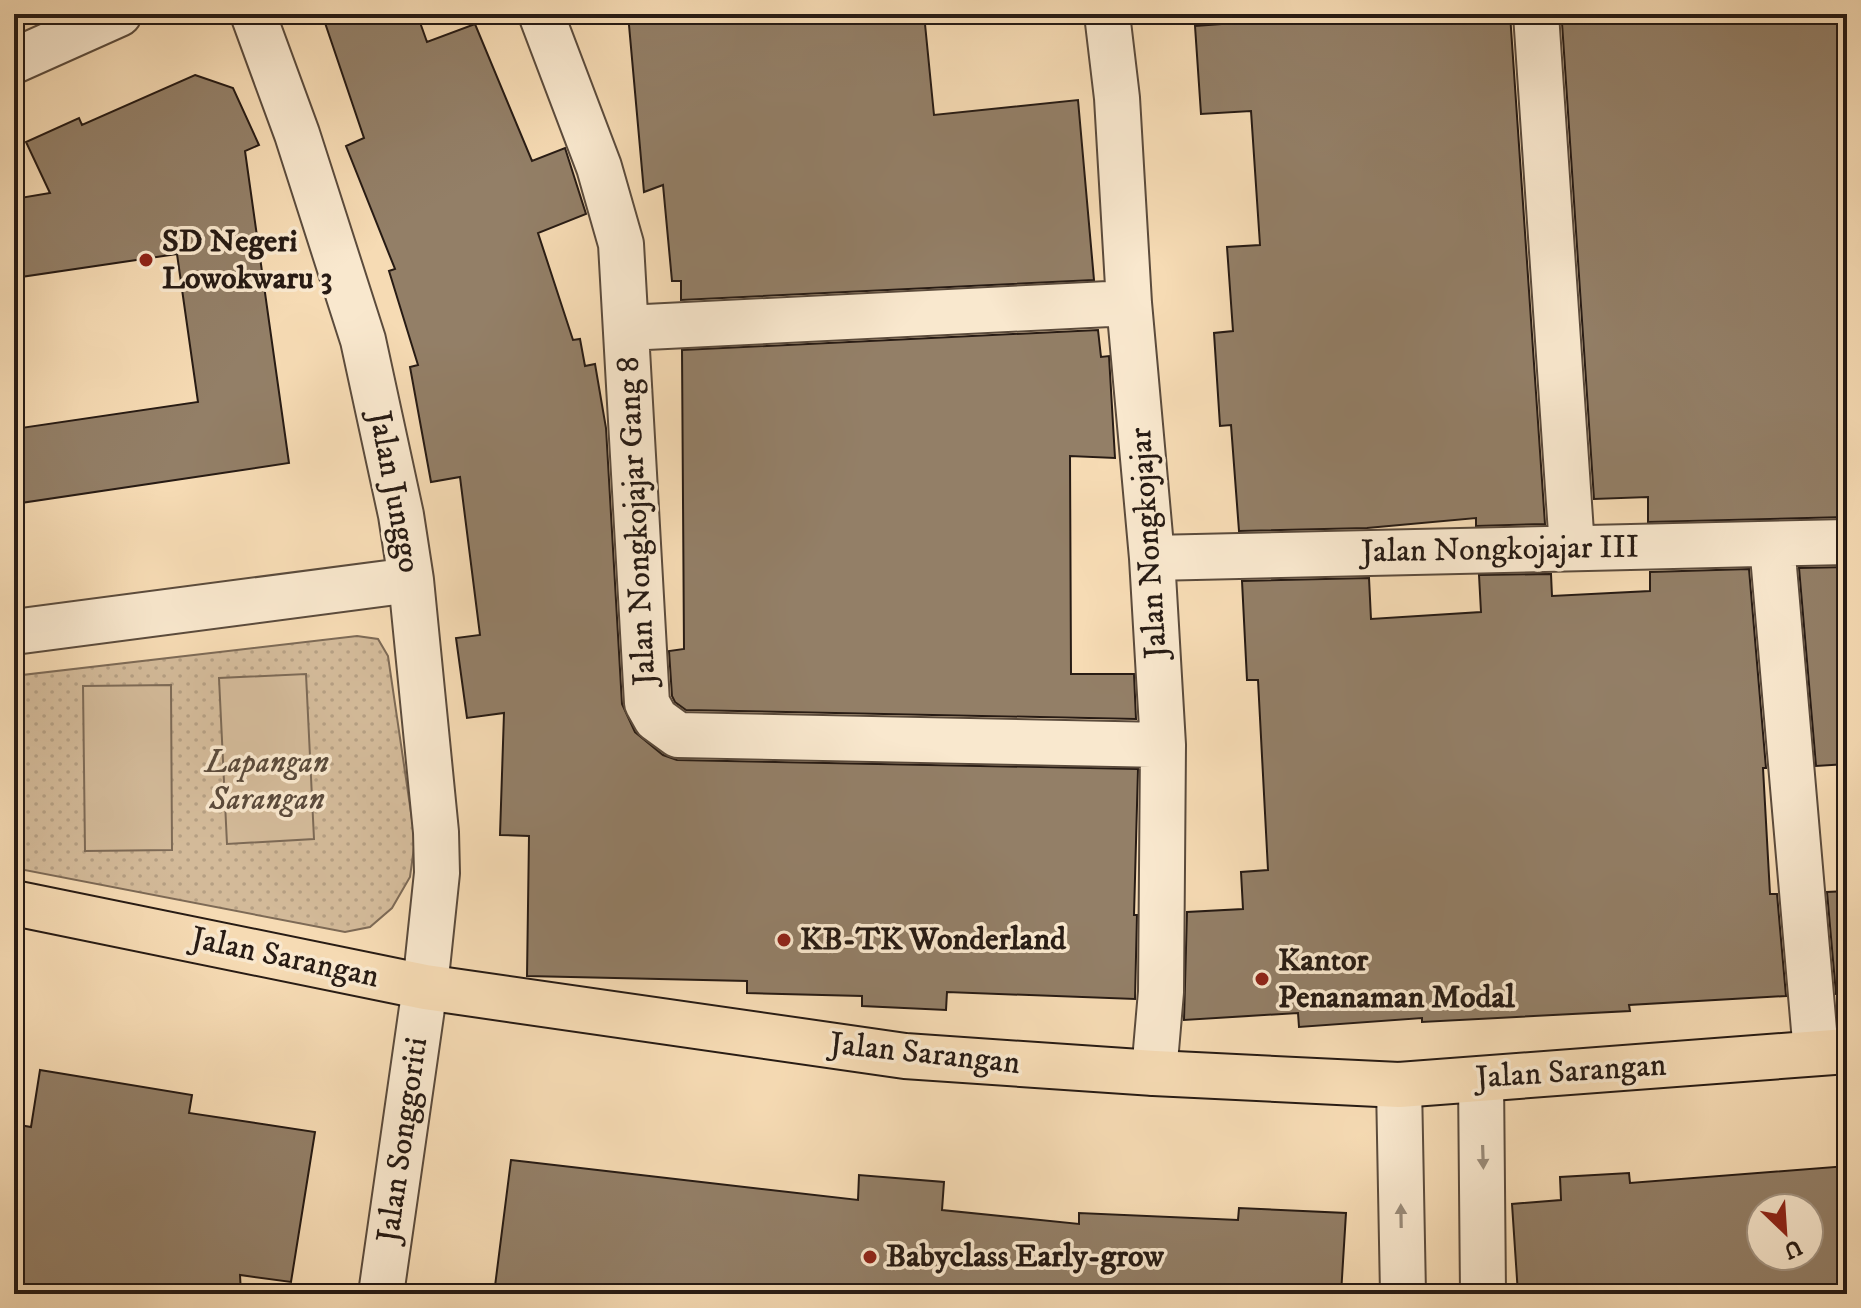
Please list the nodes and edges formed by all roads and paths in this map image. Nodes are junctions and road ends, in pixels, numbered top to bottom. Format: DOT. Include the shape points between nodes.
graph roads {
  1 [pos="119,14"];
  2 [pos="253,14"];
  3 [pos="541,14"];
  4 [pos="1107,14"];
  5 [pos="1536,14"];
  6 [pos="14,61"];
  7 [pos="1129,303"];
  8 [pos="626,328"];
  9 [pos="1847,542"];
  10 [pos="1772,544"];
  11 [pos="1572,548"];
  12 [pos="1152,558"];
  13 [pos="411,580"];
  14 [pos="14,632"];
  15 [pos="1163,745"];
  16 [pos="14,903"];
  17 [pos="425,987"];
  18 [pos="1832,1052"];
  19 [pos="1154,1073"];
  20 [pos="1481,1079"];
  21 [pos="1399,1085"];
  22 [pos="381,1294"];
  23 [pos="1403,1294"];
  24 [pos="1483,1294"];
  1 -- 6 [label="street"];
  2 -- 13 [label="street, Jalan Junggo" via="363,340"];
  3 -- 8 [label="street, Jalan Nongkojajar Gang 8" via="599,167 621,244"];
  4 -- 7 [label="street, Jalan Nongkojajar"];
  5 -- 11 [label="street"];
  7 -- 8 [label="street"];
  7 -- 12 [label="street, Jalan Nongkojajar"];
  8 -- 15 [label="street, Jalan Nongkojajar Gang 8" via="647,703 656,719 678,735"];
  9 -- 10 [label="street, Jalan Nongkojajar III"];
  10 -- 11 [label="street, Jalan Nongkojajar III"];
  10 -- 18 [label="street"];
  11 -- 12 [label="street, Jalan Nongkojajar III"];
  12 -- 15 [label="street, Jalan Nongkojajar"];
  13 -- 14 [label="street"];
  13 -- 17 [label="street, Jalan Junggo" via="436,832"];
  15 -- 19 [label="street, Jalan Nongkojajar" via="1161,992"];
  16 -- 17 [label="main road, Jalan Sarangan"];
  17 -- 19 [label="main road, Jalan Sarangan" via="905,1056"];
  17 -- 22 [label="street, Jalan Songgoriti"];
  18 -- 20 [label="main road, Jalan Sarangan"];
  19 -- 21 [label="main road, Jalan Sarangan"];
  20 -- 21 [label="main road, Jalan Sarangan"];
  20 -- 24 [label="street, one-way"];
  23 -- 21 [label="street, one-way"];
}
